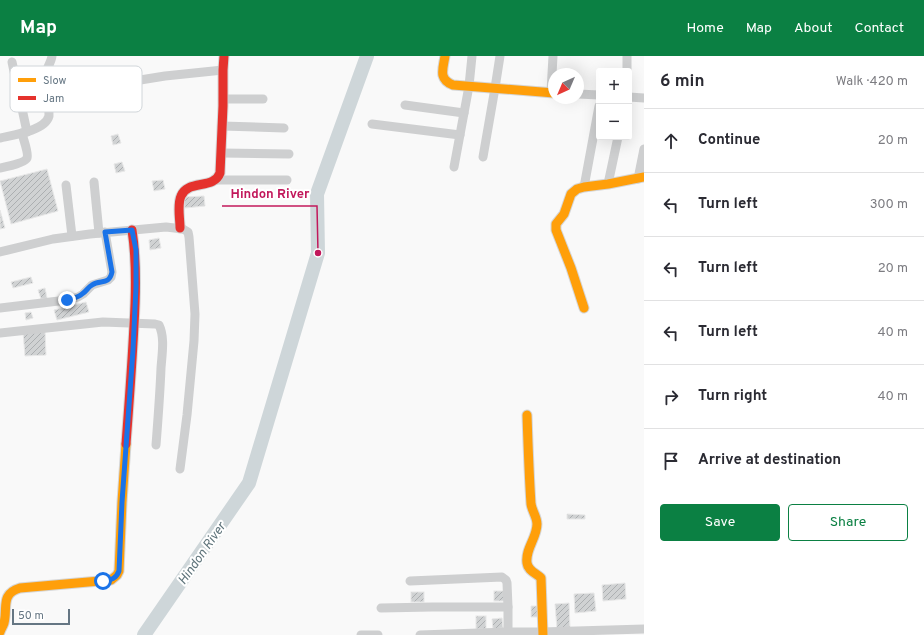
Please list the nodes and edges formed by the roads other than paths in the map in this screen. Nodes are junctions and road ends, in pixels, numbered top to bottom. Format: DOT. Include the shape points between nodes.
graph roads {
  1 [pos="52,56"];
  2 [pos="224,56"];
  3 [pos="445,56"];
  4 [pos="472,56"];
  5 [pos="500,56"];
  6 [pos="553,56"];
  7 [pos="626,56"];
  8 [pos="12,62"];
  9 [pos="13,66"];
  10 [pos="48,66"];
  11 [pos="553,68"];
  12 [pos="627,68"];
  13 [pos="223,70"];
  14 [pos="142,80"];
  15 [pos="469,86"];
  16 [pos="495,88"];
  17 [pos="548,92"];
  18 [pos="584,94"];
  19 [pos="596,95"];
  20 [pos="632,97"];
  21 [pos="644,98"];
  22 [pos="263,99"];
  23 [pos="223,100"];
  24 [pos="405,105"];
  25 [pos="21,112"];
  26 [pos="49,112"];
  27 [pos="464,113"];
  28 [pos="596,122"];
  29 [pos="372,124"];
  30 [pos="222,126"];
  31 [pos="284,128"];
  32 [pos="24,132"];
  33 [pos="460,135"];
  34 [pos="0,138"];
  35 [pos="617,140"];
  36 [pos="644,149"];
  37 [pos="222,152"];
  38 [pos="289,154"];
  39 [pos="483,157"];
  40 [pos="454,167"];
  41 [pos="0,168"];
  42 [pos="641,178"];
  43 [pos="216,180"];
  44 [pos="287,180"];
  45 [pos="94,182"];
  46 [pos="608,184"];
  47 [pos="66,185"];
  48 [pos="584,187"];
  49 [pos="180,228"];
  50 [pos="132,230"];
  51 [pos="102,233"];
  52 [pos="72,236"];
  53 [pos="0,252"];
  54 [pos="0,308"];
  55 [pos="584,308"];
  56 [pos="134,323"];
  57 [pos="0,333"];
  58 [pos="527,415"];
  59 [pos="156,445"];
  60 [pos="180,469"];
  61 [pos="410,581"];
  62 [pos="508,607"];
  63 [pos="381,608"];
  64 [pos="644,629"];
  65 [pos="0,632"];
  66 [pos="508,632"];
  67 [pos="543,634"];
  68 [pos="361,635"];
  69 [pos="366,635"];
  70 [pos="378,635"];
  71 [pos="420,635"];
  72 [pos="428,635"];
  1 -- 10 [label="street"];
  2 -- 13 [label="street"];
  3 -- 15 [label="street" via="442,76 444,80 453,85"];
  4 -- 15 [label="street"];
  5 -- 16 [label="street"];
  6 -- 11 [label="street"];
  7 -- 12 [label="street"];
  8 -- 9 [label="street"];
  13 -- 14 [label="street"];
  13 -- 23 [label="street"];
  15 -- 16 [label="street"];
  15 -- 27 [label="street"];
  16 -- 17 [label="street"];
  16 -- 39 [label="street"];
  18 -- 19 [label="street"];
  20 -- 21 [label="street"];
  22 -- 23 [label="street"];
  23 -- 30 [label="street"];
  24 -- 27 [label="street"];
  25 -- 32 [label="street"];
  26 -- 32 [label="street" via="46,122 40,127"];
  27 -- 33 [label="street"];
  28 -- 48 [label="street"];
  29 -- 33 [label="street"];
  30 -- 31 [label="street"];
  30 -- 37 [label="street"];
  32 -- 34 [label="street"];
  32 -- 41 [label="street" via="27,153 25,161"];
  33 -- 40 [label="street"];
  35 -- 46 [label="street"];
  36 -- 42 [label="street"];
  37 -- 38 [label="street"];
  37 -- 43 [label="street" via="220,173"];
  42 -- 46 [label="street"];
  43 -- 44 [label="street"];
  43 -- 49 [label="street" via="190,187 182,195"];
  45 -- 51 [label="street"];
  46 -- 48 [label="street"];
  47 -- 52 [label="street"];
  48 -- 55 [label="street" via="571,194 564,214 556,224"];
  49 -- 50 [label="street"];
  49 -- 60 [label="street" via="188,232 189,237 195,314 192,372"];
  50 -- 51 [label="street"];
  50 -- 56 [label="street" via="136,250"];
  51 -- 52 [label="street"];
  51 -- 54 [label="street" via="112,272 108,280 92,285 78,297 67,300"];
  52 -- 53 [label="street"];
  56 -- 57 [label="street" via="102,322"];
  56 -- 59 [label="street" via="159,325 163,339"];
  56 -- 65 [label="street" via="119,571 111,580 41,585 13,590 7,598 4,623"];
  58 -- 67 [label="street" via="531,498 537,528 527,563 530,570 541,578"];
  61 -- 62 [label="street" via="502,577 507,583"];
  62 -- 63 [label="street"];
  62 -- 66 [label="street"];
  64 -- 67 [label="street"];
  66 -- 67 [label="street"];
  66 -- 72 [label="street"];
  68 -- 69 [label="street"];
  69 -- 70 [label="street"];
  71 -- 72 [label="street"];
}
